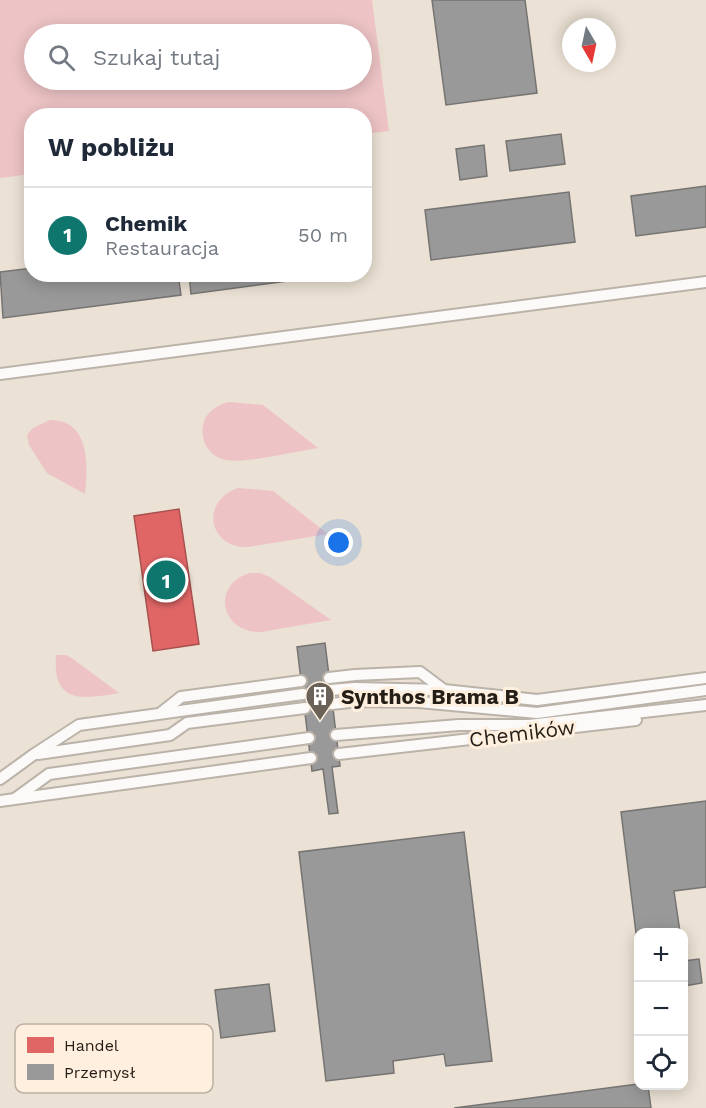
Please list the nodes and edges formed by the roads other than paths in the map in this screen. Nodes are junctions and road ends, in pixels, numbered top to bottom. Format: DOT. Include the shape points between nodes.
graph roads {
  1 [pos="706,282"];
  2 [pos="0,374"];
  3 [pos="329,678"];
  4 [pos="706,678"];
  5 [pos="301,681"];
  6 [pos="330,690"];
  7 [pos="444,690"];
  8 [pos="706,690"];
  9 [pos="303,694"];
  10 [pos="332,704"];
  11 [pos="706,705"];
  12 [pos="305,708"];
  13 [pos="162,712"];
  14 [pos="706,712"];
  15 [pos="336,735"];
  16 [pos="309,738"];
  17 [pos="33,754"];
  18 [pos="339,754"];
  19 [pos="311,758"];
  20 [pos="0,779"];
  21 [pos="13,800"];
  22 [pos="0,801"];
  1 -- 2 [label="lane"];
  3 -- 7 [label="lane" via="420,672"];
  4 -- 7 [label="lane" via="537,700"];
  5 -- 13 [label="lane" via="181,697"];
  6 -- 7 [label="lane"];
  8 -- 10 [label="lane" via="537,713 419,702"];
  9 -- 13 [label="lane"];
  11 -- 15 [label="lane" via="529,725 459,725"];
  12 -- 17 [label="lane" via="187,723 170,735"];
  13 -- 17 [label="lane" via="79,725"];
  14 -- 18 [label="lane, Chemików"];
  16 -- 21 [label="lane" via="49,774"];
  17 -- 20 [label="lane"];
  19 -- 21 [label="lane"];
  21 -- 22 [label="lane"];
}
